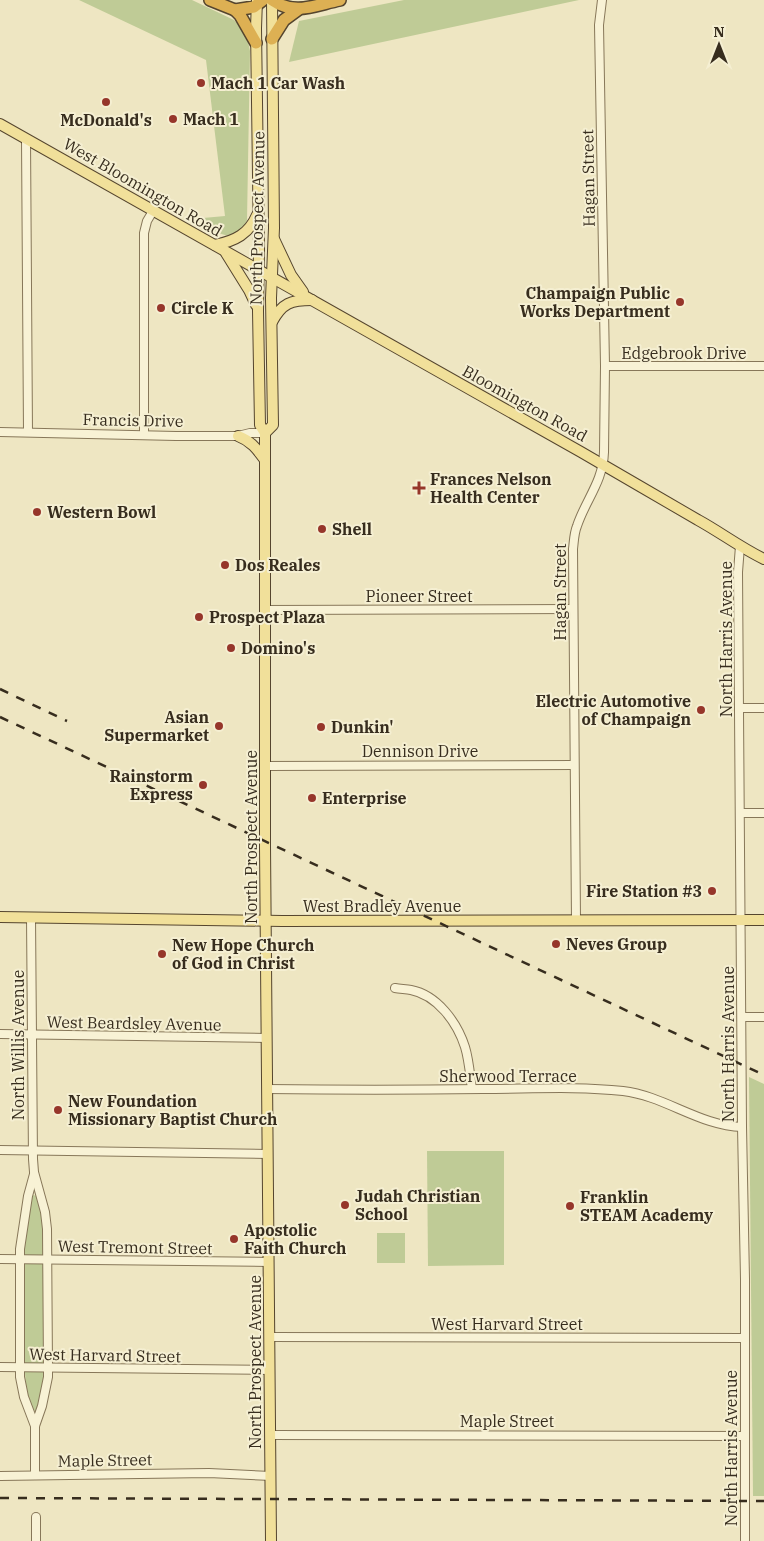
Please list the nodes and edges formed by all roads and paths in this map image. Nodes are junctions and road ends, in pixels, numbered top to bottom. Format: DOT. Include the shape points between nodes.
graph roads {
  1 [pos="210,0"];
  2 [pos="272,0"];
  3 [pos="340,0"];
  4 [pos="602,0"];
  5 [pos="259,2"];
  6 [pos="299,9"];
  7 [pos="236,10"];
  8 [pos="272,39"];
  9 [pos="256,43"];
  10 [pos="0,124"];
  11 [pos="26,138"];
  12 [pos="153,211"];
  13 [pos="259,211"];
  14 [pos="274,238"];
  15 [pos="215,245"];
  16 [pos="226,252"];
  17 [pos="259,270"];
  18 [pos="271,276"];
  19 [pos="309,298"];
  20 [pos="258,311"];
  21 [pos="271,323"];
  22 [pos="605,366"];
  23 [pos="764,366"];
  24 [pos="0,432"];
  25 [pos="28,432"];
  26 [pos="265,433"];
  27 [pos="144,435"];
  28 [pos="238,436"];
  29 [pos="266,461"];
  30 [pos="604,465"];
  31 [pos="740,546"];
  32 [pos="764,558"];
  33 [pos="573,609"];
  34 [pos="266,610"];
  35 [pos="740,708"];
  36 [pos="764,708"];
  37 [pos="574,765"];
  38 [pos="266,766"];
  39 [pos="741,813"];
  40 [pos="764,813"];
  41 [pos="0,916"];
  42 [pos="31,917"];
  43 [pos="576,920"];
  44 [pos="741,920"];
  45 [pos="764,920"];
  46 [pos="266,921"];
  47 [pos="395,988"];
  48 [pos="742,1018"];
  49 [pos="764,1018"];
  50 [pos="0,1034"];
  51 [pos="31,1034"];
  52 [pos="267,1038"];
  53 [pos="472,1089"];
  54 [pos="268,1090"];
  55 [pos="742,1127"];
  56 [pos="0,1150"];
  57 [pos="33,1150"];
  58 [pos="268,1154"];
  59 [pos="34,1172"];
  60 [pos="0,1259"];
  61 [pos="20,1259"];
  62 [pos="47,1259"];
  63 [pos="269,1262"];
  64 [pos="270,1337"];
  65 [pos="745,1338"];
  66 [pos="0,1367"];
  67 [pos="20,1368"];
  68 [pos="48,1368"];
  69 [pos="270,1370"];
  70 [pos="35,1426"];
  71 [pos="270,1435"];
  72 [pos="744,1436"];
  73 [pos="35,1475"];
  74 [pos="0,1476"];
  75 [pos="271,1476"];
  76 [pos="36,1517"];
  77 [pos="36,1541"];
  78 [pos="271,1541"];
  79 [pos="745,1541"];
  1 -- 7 [label="highway"];
  2 -- 6 [label="highway" via="284,7"];
  2 -- 8 [label="main road, North Prospect Avenue"];
  3 -- 6 [label="highway"];
  4 -- 22 [label="street, Hagan Street" via="599,25"];
  5 -- 7 [label="highway"];
  5 -- 9 [label="main road, North Prospect Avenue"];
  6 -- 8 [label="highway" via="284,20"];
  7 -- 9 [label="highway"];
  8 -- 14 [label="main road, North Prospect Avenue"];
  9 -- 13 [label="main road, North Prospect Avenue"];
  10 -- 11 [label="main road, West Bloomington Road"];
  11 -- 12 [label="main road, West Bloomington Road"];
  11 -- 25 [label="street"];
  12 -- 15 [label="main road, West Bloomington Road"];
  12 -- 27 [label="street" via="144,233"];
  13 -- 15 [label="main road" via="243,236"];
  13 -- 17 [label="main road, North Prospect Avenue"];
  14 -- 18 [label="main road, North Prospect Avenue"];
  14 -- 19 [label="main road" via="291,275"];
  15 -- 16 [label="main road, West Bloomington Road"];
  16 -- 17 [label="main road, West Bloomington Road"];
  16 -- 20 [label="main road"];
  17 -- 18 [label="main road, West Bloomington Road"];
  17 -- 20 [label="main road, North Prospect Avenue"];
  18 -- 19 [label="main road, Bloomington Road"];
  18 -- 21 [label="main road, North Prospect Avenue"];
  19 -- 21 [label="main road" via="285,304"];
  19 -- 30 [label="main road, Bloomington Road"];
  20 -- 26 [label="main road, North Prospect Avenue" via="260,425"];
  21 -- 26 [label="main road, North Prospect Avenue" via="273,425"];
  22 -- 23 [label="street, Edgebrook Drive"];
  22 -- 30 [label="street, Hagan Street"];
  24 -- 25 [label="street, Francis Drive"];
  25 -- 27 [label="street, Francis Drive"];
  26 -- 28 [label="street, Francis Drive"];
  26 -- 29 [label="main road, North Prospect Avenue"];
  27 -- 28 [label="street, Francis Drive"];
  28 -- 29 [label="main road" via="250,442"];
  29 -- 34 [label="main road, North Prospect Avenue"];
  30 -- 31 [label="main road, Bloomington Road"];
  30 -- 33 [label="street, Hagan Street" via="575,531"];
  31 -- 32 [label="main road, Bloomington Road"];
  31 -- 35 [label="street, North Harris Avenue"];
  33 -- 34 [label="street, Pioneer Street"];
  33 -- 37 [label="street, Hagan Street"];
  34 -- 38 [label="main road, North Prospect Avenue"];
  35 -- 36 [label="street"];
  35 -- 39 [label="street, North Harris Avenue"];
  37 -- 38 [label="street, Dennison Drive"];
  37 -- 43 [label="street, Hagan Street"];
  38 -- 46 [label="main road, North Prospect Avenue"];
  39 -- 40 [label="street"];
  39 -- 44 [label="street, North Harris Avenue"];
  41 -- 42 [label="main road, West Bradley Avenue"];
  42 -- 46 [label="main road, West Bradley Avenue"];
  42 -- 51 [label="street, North Willis Avenue"];
  43 -- 44 [label="main road, West Bradley Avenue"];
  43 -- 46 [label="main road, West Bradley Avenue"];
  44 -- 45 [label="main road, West Bradley Avenue"];
  44 -- 48 [label="street, North Harris Avenue"];
  46 -- 52 [label="main road, North Prospect Avenue"];
  47 -- 53 [label="street" via="426,995 452,1020 465,1046"];
  48 -- 49 [label="street"];
  48 -- 55 [label="street, North Harris Avenue"];
  50 -- 51 [label="street, West Beardsley Avenue"];
  51 -- 52 [label="street, West Beardsley Avenue"];
  51 -- 57 [label="street, North Willis Avenue"];
  52 -- 54 [label="main road, North Prospect Avenue"];
  53 -- 54 [label="street, Sherwood Terrace"];
  53 -- 55 [label="street, Sherwood Terrace" via="623,1091 668,1104 716,1124"];
  54 -- 58 [label="main road, North Prospect Avenue"];
  55 -- 65 [label="street, North Harris Avenue"];
  56 -- 57 [label="street"];
  57 -- 58 [label="street"];
  57 -- 59 [label="street, North Willis Avenue"];
  58 -- 63 [label="main road, North Prospect Avenue"];
  59 -- 61 [label="street, North Willis Avenue"];
  59 -- 62 [label="street, North Willis Avenue" via="46,1212"];
  60 -- 61 [label="street, West Tremont Street"];
  61 -- 62 [label="street, West Tremont Street"];
  61 -- 67 [label="street, North Willis Avenue"];
  62 -- 63 [label="street, West Tremont Street"];
  62 -- 68 [label="street, North Willis Avenue"];
  63 -- 64 [label="main road, North Prospect Avenue"];
  64 -- 65 [label="street, West Harvard Street"];
  64 -- 69 [label="main road, North Prospect Avenue"];
  65 -- 72 [label="street, North Harris Avenue"];
  66 -- 67 [label="street, West Harvard Street"];
  67 -- 68 [label="street, West Harvard Street"];
  67 -- 70 [label="street, North Willis Avenue" via="22,1387"];
  68 -- 69 [label="street, West Harvard Street"];
  68 -- 70 [label="street, North Willis Avenue"];
  69 -- 71 [label="main road, North Prospect Avenue"];
  70 -- 73 [label="street, North Willis Avenue"];
  71 -- 72 [label="street, Maple Street"];
  71 -- 75 [label="main road, North Prospect Avenue"];
  72 -- 79 [label="street, North Harris Avenue"];
  73 -- 74 [label="street, Maple Street"];
  73 -- 75 [label="street, Maple Street" via="209,1473"];
  75 -- 78 [label="main road, North Prospect Avenue"];
  76 -- 77 [label="street"];
}
